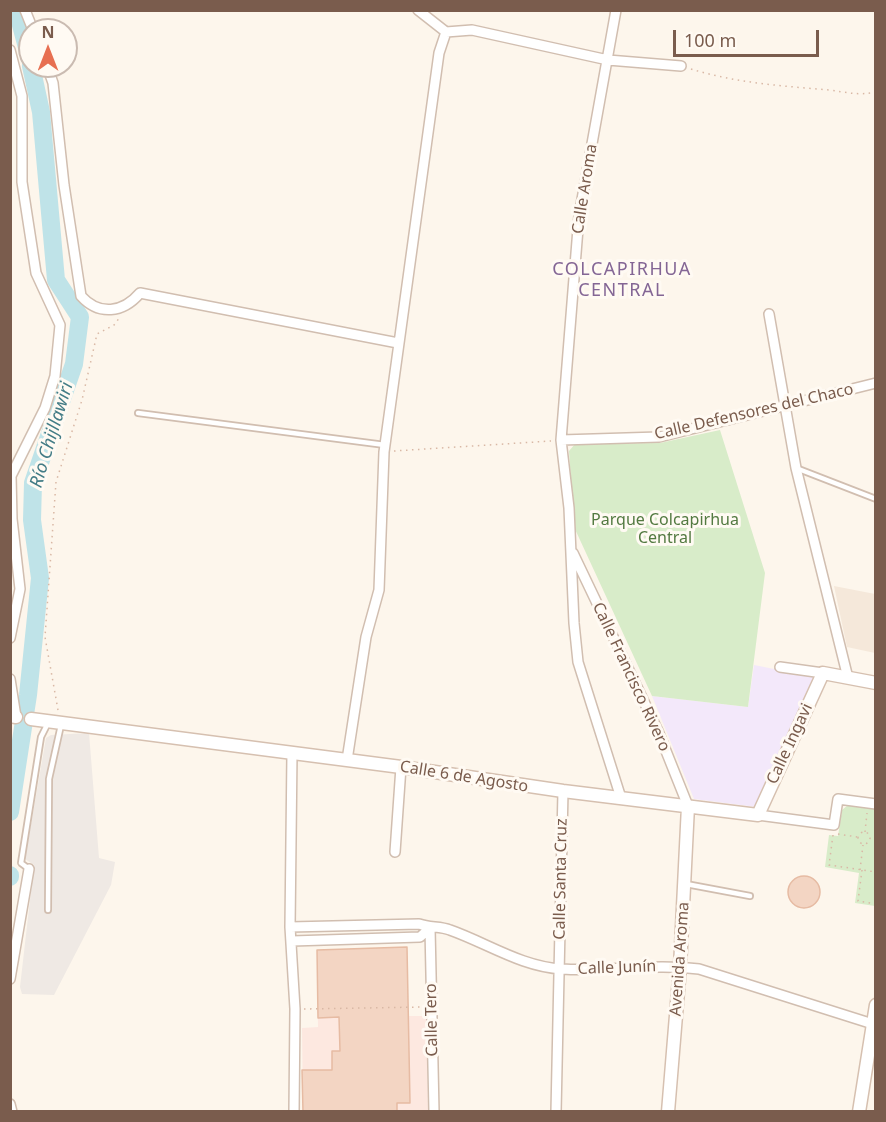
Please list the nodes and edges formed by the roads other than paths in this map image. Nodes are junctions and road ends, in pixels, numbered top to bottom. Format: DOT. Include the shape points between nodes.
graph roads {
  1 [pos="418,10"];
  2 [pos="616,10"];
  3 [pos="446,32"];
  4 [pos="10,50"];
  5 [pos="608,60"];
  6 [pos="681,66"];
  7 [pos="51,78"];
  8 [pos="769,314"];
  9 [pos="398,343"];
  10 [pos="876,383"];
  11 [pos="783,406"];
  12 [pos="138,413"];
  13 [pos="561,440"];
  14 [pos="384,448"];
  15 [pos="796,468"];
  16 [pos="876,499"];
  17 [pos="571,548"];
  18 [pos="10,638"];
  19 [pos="780,667"];
  20 [pos="823,673"];
  21 [pos="848,678"];
  22 [pos="10,679"];
  23 [pos="876,683"];
  24 [pos="13,716"];
  25 [pos="31,719"];
  26 [pos="55,723"];
  27 [pos="292,753"];
  28 [pos="347,760"];
  29 [pos="401,767"];
  30 [pos="563,791"];
  31 [pos="621,798"];
  32 [pos="876,804"];
  33 [pos="688,806"];
  34 [pos="758,814"];
  35 [pos="395,852"];
  36 [pos="29,869"];
  37 [pos="686,884"];
  38 [pos="750,896"];
  39 [pos="48,910"];
  40 [pos="290,927"];
  41 [pos="430,928"];
  42 [pos="292,941"];
  43 [pos="680,967"];
  44 [pos="560,969"];
  45 [pos="10,980"];
  46 [pos="876,1005"];
  47 [pos="874,1024"];
  48 [pos="10,1104"];
  49 [pos="12,1112"];
  50 [pos="294,1112"];
  51 [pos="434,1112"];
  52 [pos="556,1112"];
  53 [pos="668,1112"];
  54 [pos="859,1112"];
  1 -- 3 [label="street"];
  2 -- 5 [label="street, Calle Aroma"];
  3 -- 5 [label="street" via="472,30"];
  3 -- 9 [label="street" via="439,53"];
  4 -- 18 [label="street" via="22,96 22,182 36,273 60,325 55,376 45,408 12,476 20,589"];
  5 -- 6 [label="street"];
  5 -- 13 [label="street, Calle Aroma" via="579,216"];
  7 -- 9 [label="street" via="81,296 90,306 105,311 120,309 140,292"];
  8 -- 11 [label="street"];
  9 -- 14 [label="street"];
  10 -- 11 [label="street, Calle Defensores del Chaco"];
  11 -- 13 [label="street, Calle Defensores del Chaco" via="659,436"];
  11 -- 15 [label="street"];
  12 -- 14 [label="lane"];
  13 -- 17 [label="street, Calle Aroma"];
  14 -- 28 [label="street" via="379,590 366,637"];
  15 -- 16 [label="lane"];
  15 -- 21 [label="street"];
  17 -- 31 [label="street, Calle Aroma" via="578,662"];
  17 -- 33 [label="street, Calle Francisco Rivero" via="658,731"];
  19 -- 20 [label="street"];
  20 -- 21 [label="main road"];
  20 -- 34 [label="main road, Calle Ingavi"];
  21 -- 23 [label="main road"];
  22 -- 24 [label="street"];
  25 -- 26 [label="main road, Calle 6 de Agosto"];
  26 -- 27 [label="main road, Calle 6 de Agosto"];
  26 -- 36 [label="lane" via="41,736 21,863"];
  26 -- 39 [label="lane" via="49,779"];
  27 -- 28 [label="main road, Calle 6 de Agosto"];
  27 -- 40 [label="street"];
  28 -- 29 [label="main road, Calle 6 de Agosto"];
  29 -- 30 [label="main road, Calle 6 de Agosto"];
  29 -- 35 [label="street"];
  30 -- 31 [label="main road, Calle 6 de Agosto"];
  30 -- 44 [label="street, Calle Santa Cruz"];
  31 -- 33 [label="main road, Calle 6 de Agosto"];
  32 -- 34 [label="street, Calle 6 de Agosto" via="838,800 834,825"];
  33 -- 34 [label="main road, Calle 6 de Agosto"];
  33 -- 37 [label="main road, Avenida Aroma"];
  36 -- 45 [label="street"];
  37 -- 38 [label="lane"];
  37 -- 43 [label="main road, Avenida Aroma"];
  40 -- 41 [label="street, Calle Junín" via="419,924"];
  40 -- 42 [label="street"];
  41 -- 42 [label="street" via="420,937"];
  41 -- 44 [label="street, Calle Junín" via="449,929 498,953"];
  41 -- 51 [label="street, Calle Tero"];
  42 -- 50 [label="street"];
  43 -- 44 [label="street, Calle Junín"];
  43 -- 47 [label="street, Calle Junín" via="699,969"];
  43 -- 53 [label="main road, Avenida Aroma"];
  44 -- 52 [label="street, Calle Santa Cruz"];
  46 -- 47 [label="main road"];
  47 -- 54 [label="main road"];
  48 -- 49 [label="street"];
}
